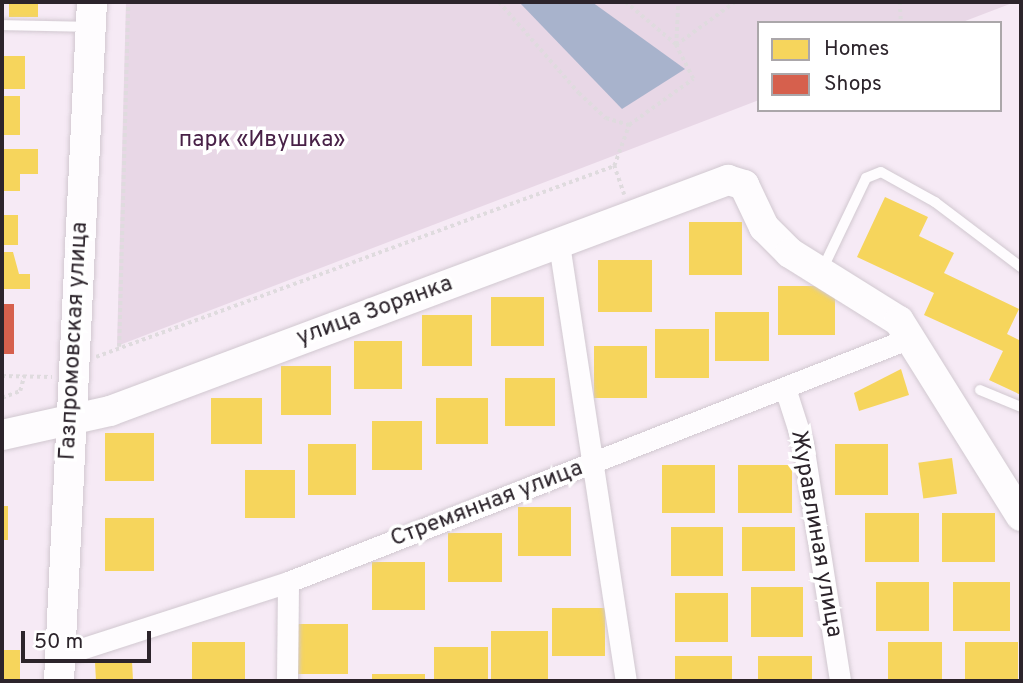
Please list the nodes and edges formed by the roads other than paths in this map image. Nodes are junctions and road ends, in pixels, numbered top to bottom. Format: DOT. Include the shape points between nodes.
graph roads {
  1 [pos="92,15"];
  2 [pos="2,24"];
  3 [pos="559,244"];
  4 [pos="1021,267"];
  5 [pos="822,271"];
  6 [pos="910,338"];
  7 [pos="785,388"];
  8 [pos="980,390"];
  9 [pos="1021,407"];
  10 [pos="70,419"];
  11 [pos="2,435"];
  12 [pos="592,465"];
  13 [pos="1021,514"];
  14 [pos="288,582"];
  15 [pos="59,668"];
  16 [pos="287,681"];
  17 [pos="626,681"];
  18 [pos="839,681"];
  1 -- 2 [label="lane"];
  1 -- 10 [label="street, Газпромовская улица"];
  3 -- 5 [label="street, улица Зорянка" via="728,180 744,185 764,227 790,253"];
  3 -- 10 [label="street, улица Зорянка" via="110,411"];
  3 -- 12 [label="street"];
  4 -- 5 [label="lane" via="881,172 866,178"];
  5 -- 6 [label="street" via="886,308"];
  6 -- 7 [label="street, Стремянная улица"];
  6 -- 13 [label="street"];
  7 -- 12 [label="street, Стремянная улица"];
  7 -- 18 [label="street, Журавлиная улица" via="803,444"];
  8 -- 9 [label="lane"];
  10 -- 11 [label="street, улица Зорянка"];
  10 -- 15 [label="street, Газпромовская улица"];
  12 -- 14 [label="street, Стремянная улица"];
  12 -- 17 [label="street"];
  14 -- 15 [label="street, Стремянная улица"];
  14 -- 16 [label="street"];
}
